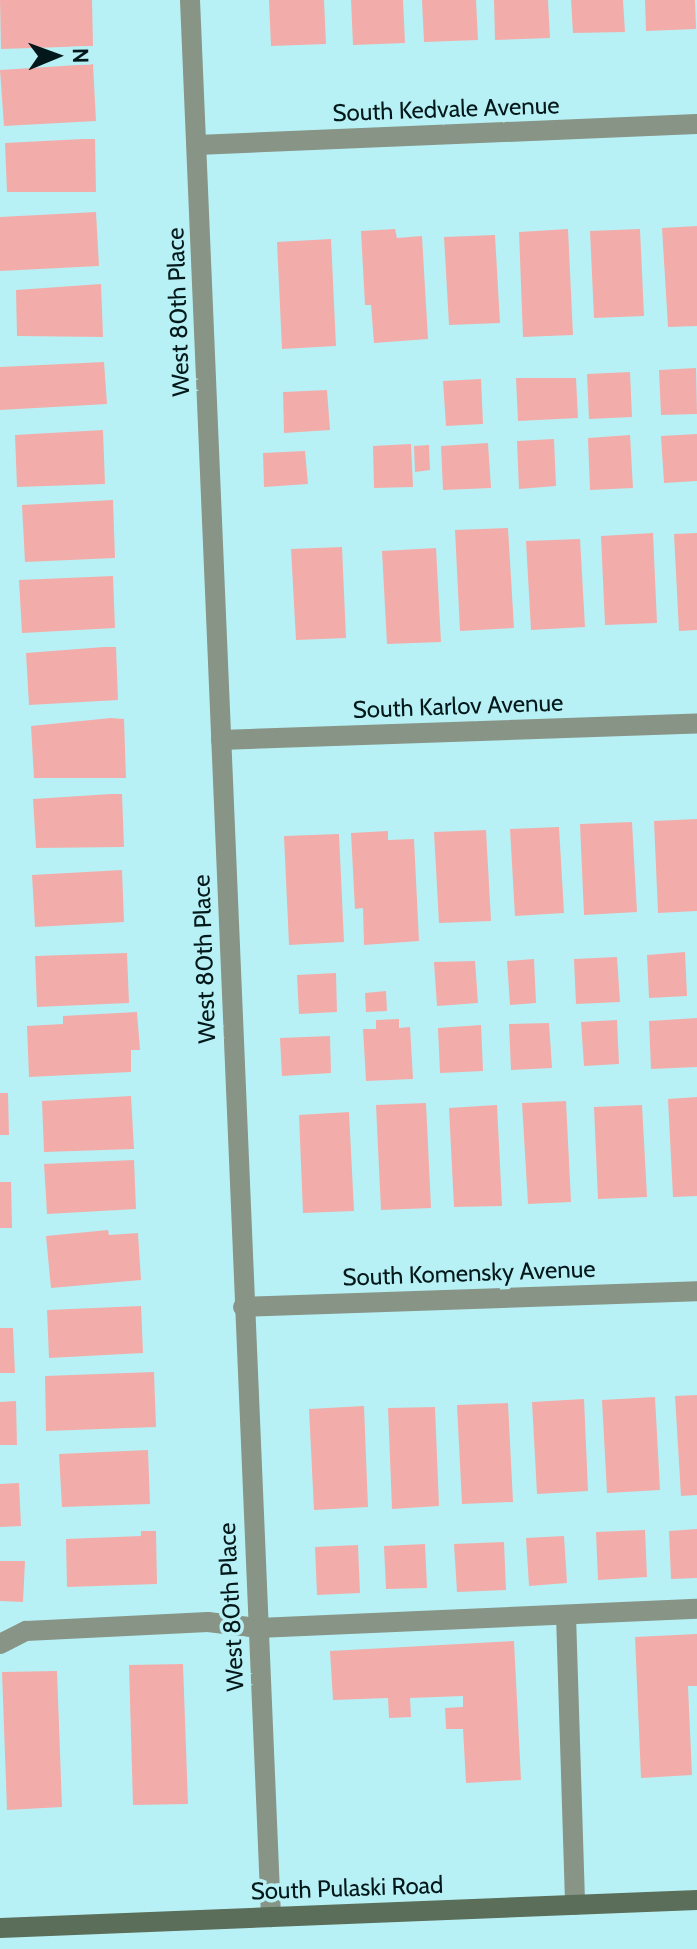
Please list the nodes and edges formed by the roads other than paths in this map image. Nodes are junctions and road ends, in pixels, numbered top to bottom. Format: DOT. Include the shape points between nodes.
graph roads {
  1 [pos="190,0"];
  2 [pos="697,124"];
  3 [pos="197,145"];
  4 [pos="697,723"];
  5 [pos="221,740"];
  6 [pos="697,1291"];
  7 [pos="243,1307"];
  8 [pos="697,1609"];
  9 [pos="566,1615"];
  10 [pos="258,1628"];
  11 [pos="0,1644"];
  12 [pos="697,1900"];
  13 [pos="575,1905"];
  14 [pos="271,1917"];
  15 [pos="0,1928"];
  1 -- 3 [label="street, West 80th Place"];
  2 -- 3 [label="street, South Kedvale Avenue"];
  3 -- 5 [label="street, West 80th Place"];
  4 -- 5 [label="street, South Karlov Avenue"];
  5 -- 7 [label="street, West 80th Place"];
  6 -- 7 [label="street, South Komensky Avenue"];
  7 -- 10 [label="street, West 80th Place"];
  8 -- 9 [label="street"];
  9 -- 10 [label="street"];
  9 -- 13 [label="street"];
  10 -- 11 [label="street" via="208,1622 26,1631"];
  10 -- 14 [label="street, West 80th Place"];
  12 -- 13 [label="main road, South Pulaski Road"];
  13 -- 14 [label="main road, South Pulaski Road"];
  14 -- 15 [label="main road, South Pulaski Road"];
}
